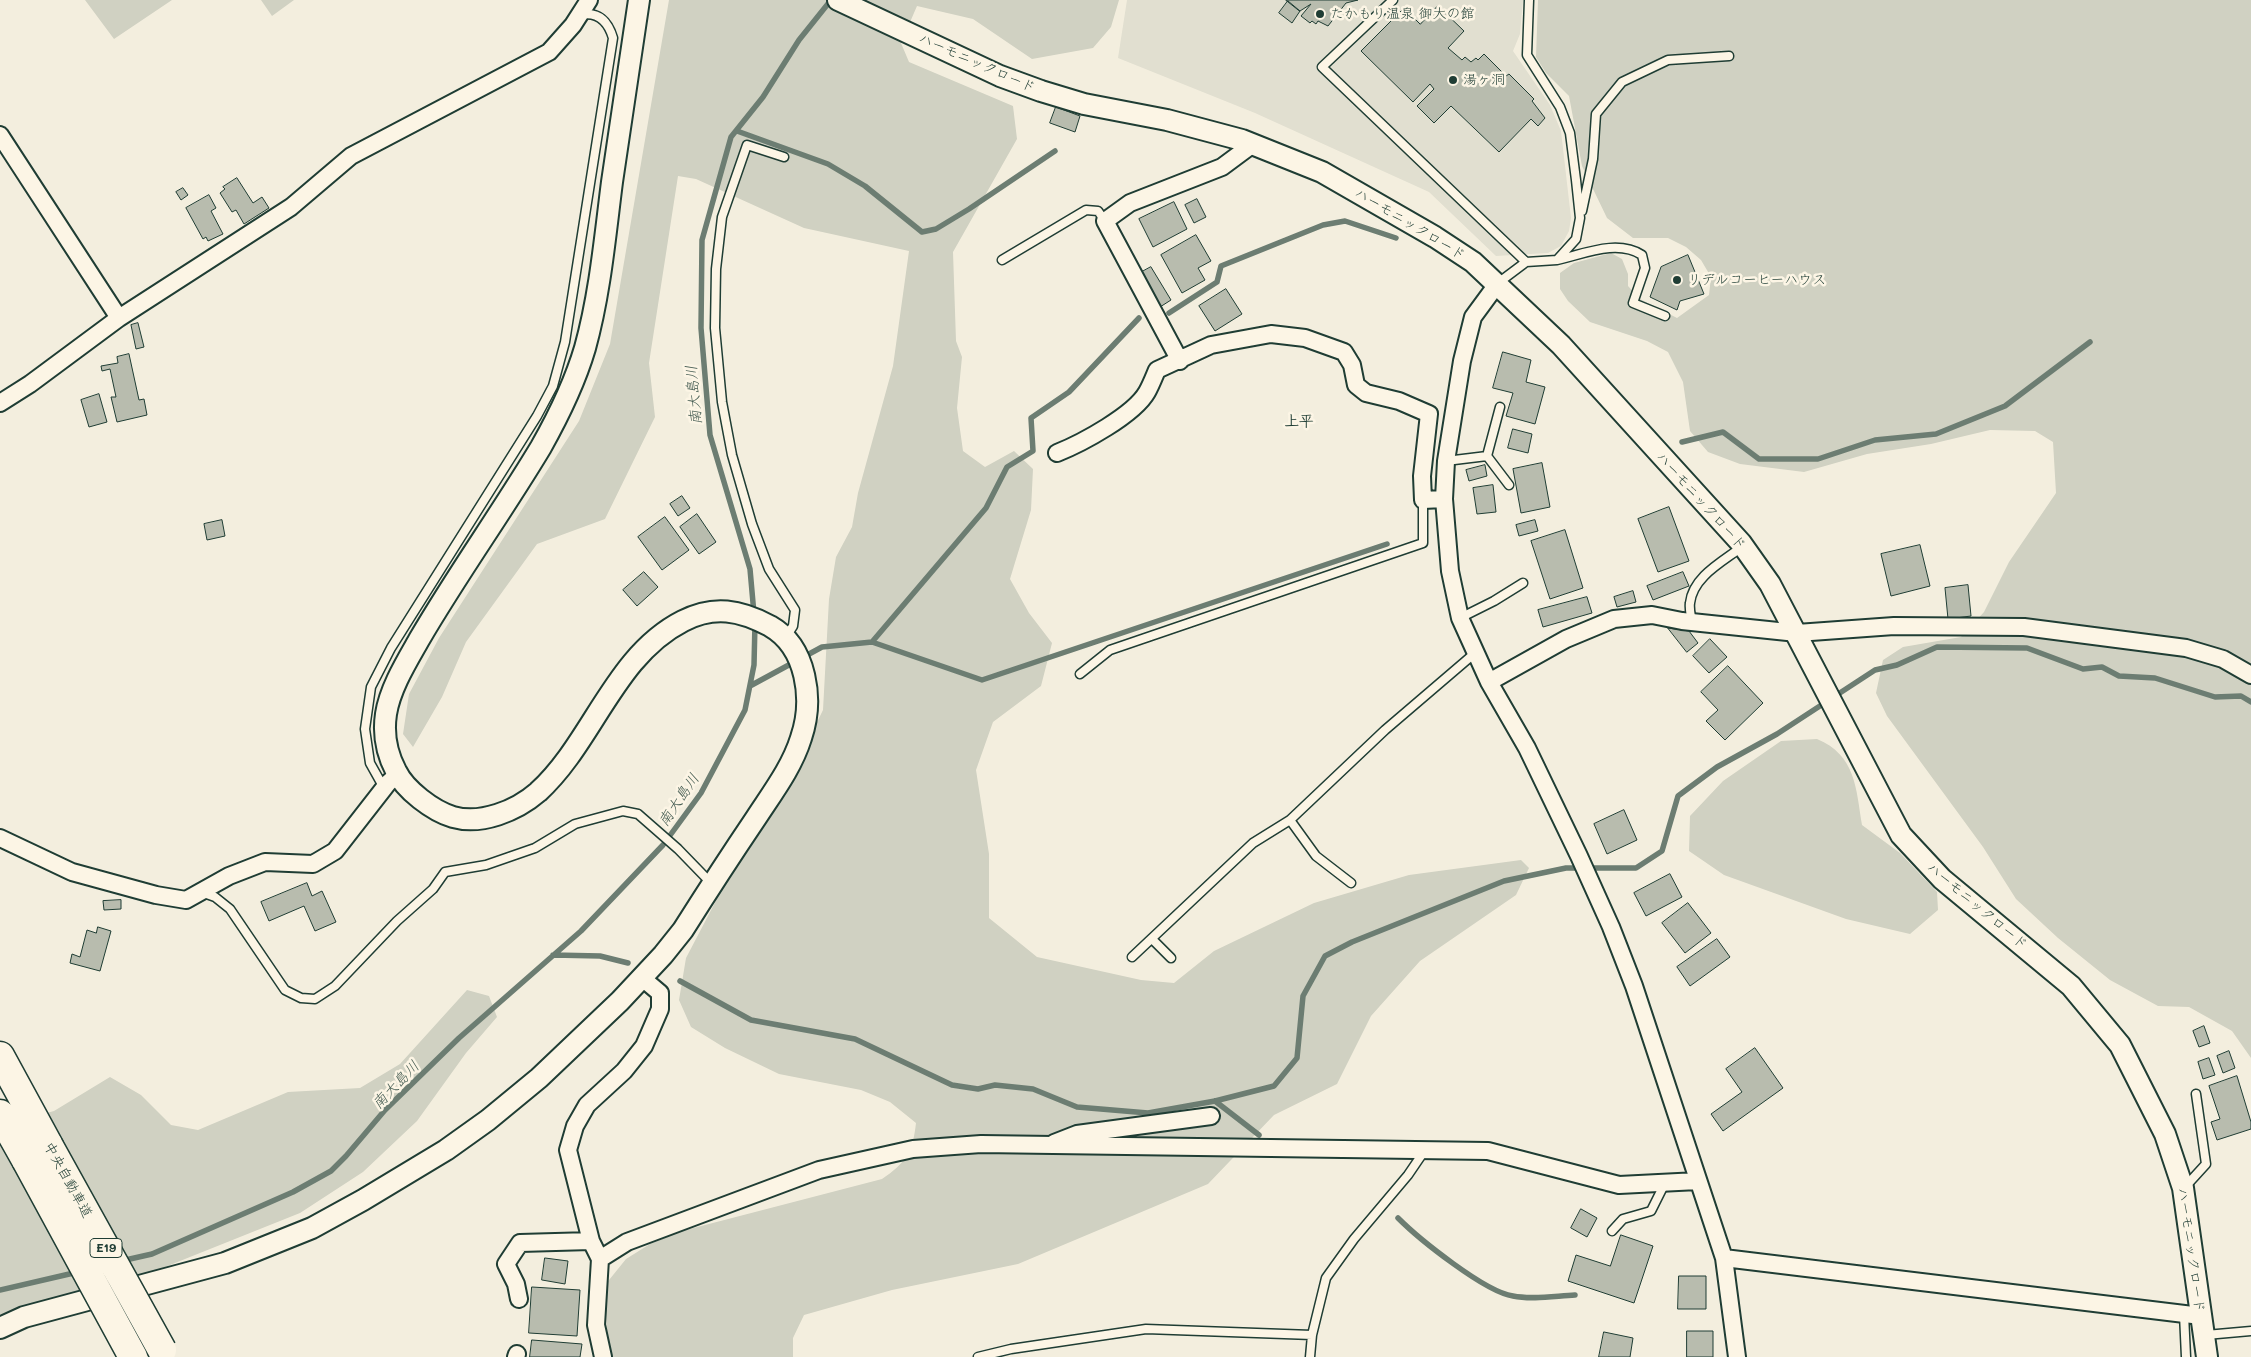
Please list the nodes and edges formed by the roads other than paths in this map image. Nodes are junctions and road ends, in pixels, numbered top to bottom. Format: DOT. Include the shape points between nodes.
graph roads {
  1 [pos="589,0"];
  2 [pos="639,0"];
  3 [pos="838,0"];
  4 [pos="1393,0"];
  5 [pos="1529,0"];
  6 [pos="580,15"];
  7 [pos="1729,56"];
  8 [pos="0,135"];
  9 [pos="1254,144"];
  10 [pos="784,157"];
  11 [pos="1580,218"];
  12 [pos="1105,221"];
  13 [pos="1002,260"];
  14 [pos="1557,260"];
  15 [pos="1526,262"];
  16 [pos="1498,283"];
  17 [pos="1665,316"];
  18 [pos="119,318"];
  19 [pos="1180,361"];
  20 [pos="0,403"];
  21 [pos="1500,407"];
  22 [pos="1057,453"];
  23 [pos="1486,456"];
  24 [pos="1446,461"];
  25 [pos="1509,484"];
  26 [pos="1423,500"];
  27 [pos="1444,500"];
  28 [pos="1743,546"];
  29 [pos="1523,582"];
  30 [pos="1460,618"];
  31 [pos="1692,623"];
  32 [pos="1797,632"];
  33 [pos="789,645"];
  34 [pos="1475,653"];
  35 [pos="1080,674"];
  36 [pos="2251,675"];
  37 [pos="1489,682"];
  38 [pos="390,782"];
  39 [pos="1290,820"];
  40 [pos="1,839"];
  41 [pos="1352,883"];
  42 [pos="712,884"];
  43 [pos="200,892"];
  44 [pos="1153,940"];
  45 [pos="1132,957"];
  46 [pos="1171,958"];
  47 [pos="642,977"];
  48 [pos="0,1056"];
  49 [pos="2196,1094"];
  50 [pos="0,1114"];
  51 [pos="1211,1116"];
  52 [pos="1048,1146"];
  53 [pos="1425,1150"];
  54 [pos="1698,1182"];
  55 [pos="1665,1183"];
  56 [pos="2183,1188"];
  57 [pos="1612,1231"];
  58 [pos="591,1241"];
  59 [pos="1724,1258"];
  60 [pos="600,1259"];
  61 [pos="519,1299"];
  62 [pos="2196,1322"];
  63 [pos="0,1328"];
  64 [pos="2251,1331"];
  65 [pos="1312,1335"];
  66 [pos="164,1354"];
  67 [pos="133,1357"];
  68 [pos="603,1357"];
  69 [pos="978,1357"];
  70 [pos="1310,1357"];
  71 [pos="1736,1357"];
  72 [pos="2186,1357"];
  73 [pos="2207,1357"];
  1 -- 6 [label="street"];
  2 -- 38 [label="street" via="593,317 585,349 544,441 434,614 403,669 386,712"];
  3 -- 9 [label="street, ハーモニックロード" via="1000,76 1084,104 1167,120"];
  4 -- 15 [label="lane" via="1322,67"];
  5 -- 11 [label="lane" via="1526,55 1560,107 1570,133"];
  6 -- 18 [label="street" via="549,52 351,156 291,207"];
  6 -- 38 [label="lane" via="597,15 608,23 613,38 565,342 552,386 537,416 391,648 371,686 365,729 370,763"];
  7 -- 11 [label="lane" via="1668,60 1622,82 1596,114 1593,159"];
  8 -- 18 [label="street"];
  9 -- 12 [label="street" via="1222,167 1130,203"];
  9 -- 16 [label="street, ハーモニックロード" via="1322,172 1394,213 1473,262"];
  10 -- 33 [label="lane" via="747,144 722,216 716,269 715,328 722,402 732,455 769,570 795,610"];
  11 -- 14 [label="lane" via="1576,239"];
  12 -- 13 [label="lane" via="1098,211 1086,210"];
  12 -- 19 [label="street"];
  14 -- 15 [label="lane"];
  14 -- 17 [label="lane" via="1614,247 1631,248 1642,255 1645,268 1634,303"];
  15 -- 16 [label="lane"];
  16 -- 24 [label="street" via="1473,317 1462,361"];
  16 -- 28 [label="street, ハーモニックロード" via="1561,346"];
  18 -- 20 [label="street"];
  19 -- 22 [label="street" via="1157,370 1147,393 1128,413 1077,445"];
  19 -- 26 [label="street" via="1212,346 1271,334 1304,338 1344,352 1352,365 1356,384 1366,392 1429,414 1422,476"];
  21 -- 23 [label="lane"];
  23 -- 24 [label="lane"];
  23 -- 25 [label="lane"];
  24 -- 27 [label="street"];
  26 -- 27 [label="street"];
  26 -- 35 [label="lane" via="1424,543 1110,650"];
  27 -- 30 [label="street" via="1450,571"];
  28 -- 31 [label="lane" via="1707,574 1695,588 1690,603"];
  28 -- 32 [label="street, ハーモニックロード" via="1770,584"];
  29 -- 30 [label="lane"];
  30 -- 34 [label="street"];
  31 -- 32 [label="street"];
  31 -- 37 [label="street" via="1652,615 1614,618 1566,639"];
  32 -- 36 [label="street" via="1894,626 2024,627 2186,648 2223,659"];
  32 -- 56 [label="street, ハーモニックロード" via="1829,700 1901,835 1942,879 2071,986 2120,1045 2165,1134"];
  33 -- 38 [label="street" via="745,614 719,609 680,622 652,642 624,674 557,771 537,792 518,806 486,818 463,820 438,813"];
  33 -- 42 [label="street" via="806,684 806,724 787,769"];
  34 -- 37 [label="street"];
  34 -- 39 [label="lane" via="1385,730"];
  37 -- 54 [label="street" via="1528,748 1579,856 1634,986"];
  38 -- 43 [label="street" via="335,851 313,864 265,862"];
  39 -- 41 [label="lane" via="1316,856"];
  39 -- 44 [label="lane" via="1254,843"];
  40 -- 43 [label="street" via="72,872 156,895 186,900"];
  42 -- 43 [label="lane" via="638,814 623,811 575,824 534,848 486,865 445,872 433,890 397,921 334,986 315,999 301,998 285,990 230,909 214,897"];
  42 -- 47 [label="street" via="683,930"];
  44 -- 45 [label="lane"];
  44 -- 46 [label="lane"];
  47 -- 58 [label="street" via="660,993 656,1023 644,1046 624,1071 588,1105 575,1126 568,1150"];
  47 -- 63 [label="street" via="538,1078 488,1120 446,1150 321,1223 225,1263 24,1317"];
  48 -- 66 [label="highway, 中央自動車道 / E19, bridge"];
  49 -- 56 [label="lane" via="2206,1164"];
  50 -- 67 [label="highway, 中央自動車道 / E19, bridge"];
  51 -- 52 [label="street" via="1077,1134"];
  52 -- 53 [label="street"];
  52 -- 60 [label="street" via="981,1144 913,1149 819,1170 627,1242"];
  53 -- 55 [label="street" via="1488,1151 1619,1185"];
  53 -- 65 [label="lane" via="1326,1278"];
  54 -- 55 [label="street"];
  54 -- 59 [label="street"];
  55 -- 57 [label="lane" via="1650,1211 1623,1219"];
  56 -- 62 [label="street, ハーモニックロード"];
  58 -- 60 [label="street"];
  58 -- 61 [label="street" via="520,1244 506,1264"];
  59 -- 62 [label="street"];
  59 -- 71 [label="street"];
  60 -- 68 [label="street" via="596,1325"];
  62 -- 64 [label="lane"];
  62 -- 72 [label="lane"];
  62 -- 73 [label="street, ハーモニックロード"];
  65 -- 69 [label="lane" via="1146,1330 1011,1349"];
  65 -- 70 [label="lane"];
}
